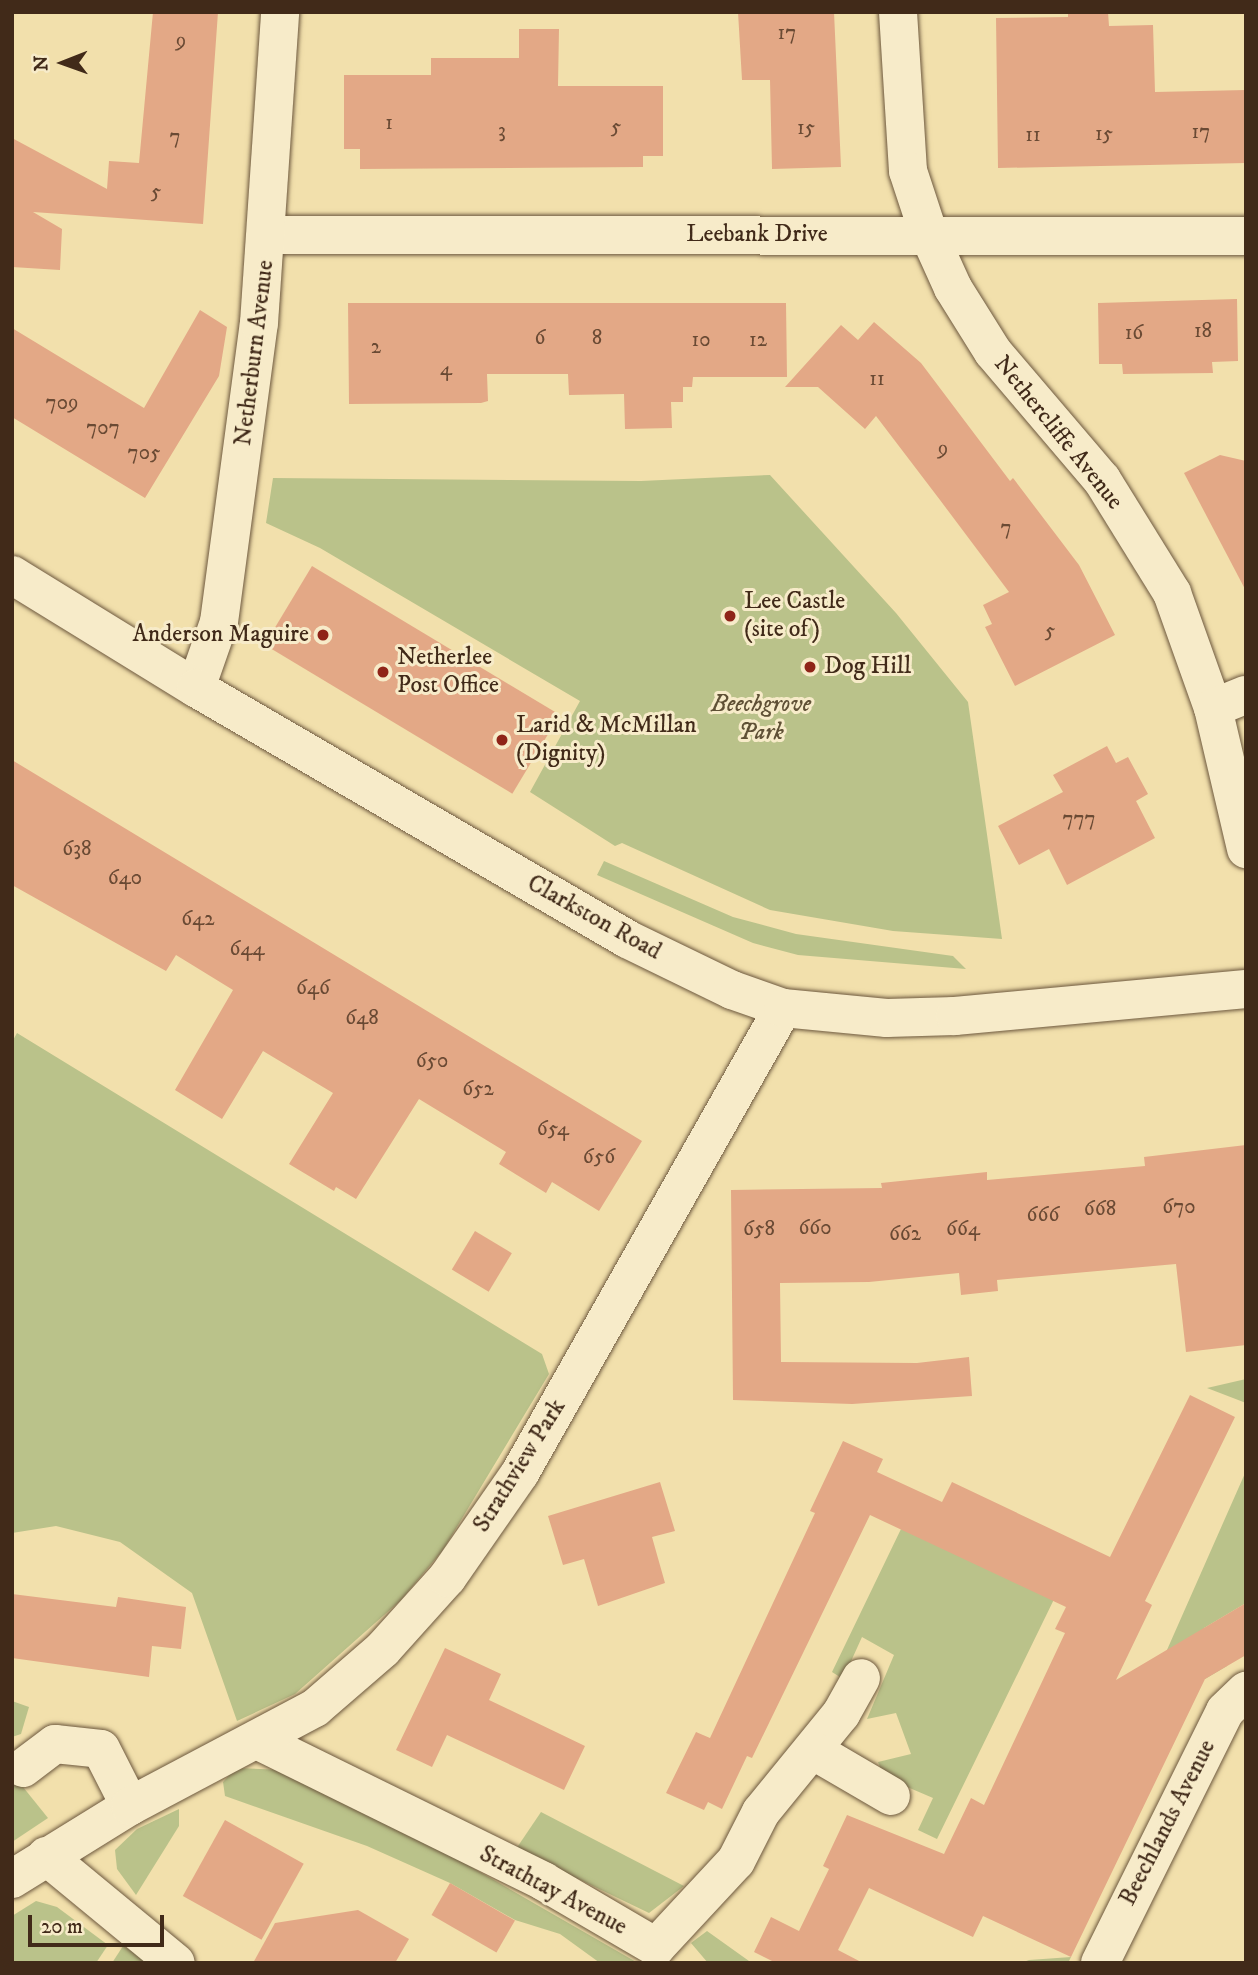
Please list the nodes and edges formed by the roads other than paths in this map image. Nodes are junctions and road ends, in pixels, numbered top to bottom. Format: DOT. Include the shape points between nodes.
graph roads {
  1 [pos="280,12"];
  2 [pos="898,12"];
  3 [pos="268,235"];
  4 [pos="929,235"];
  5 [pos="1246,236"];
  6 [pos="12,575"];
  7 [pos="196,688"];
  8 [pos="1229,701"];
  9 [pos="1246,849"];
  10 [pos="1246,989"];
  11 [pos="783,1008"];
  12 [pos="861,1678"];
  13 [pos="1246,1691"];
  14 [pos="259,1741"];
  15 [pos="814,1751"];
  16 [pos="23,1768"];
  17 [pos="891,1796"];
  18 [pos="130,1806"];
  19 [pos="46,1856"];
  20 [pos="12,1880"];
  21 [pos="176,1963"];
  22 [pos="1100,1963"];
  1 -- 3 [label="street, Netherburn Avenue"];
  2 -- 4 [label="street, Nethercliffe Avenue" via="908,172"];
  3 -- 4 [label="street, Leebank Drive"];
  3 -- 7 [label="street, Netherburn Avenue" via="219,622"];
  4 -- 5 [label="street, Leebank Drive"];
  4 -- 8 [label="street, Nethercliffe Avenue" via="953,288 993,352 1102,480 1172,593"];
  6 -- 7 [label="street, Clarkston Road"];
  7 -- 11 [label="street, Clarkston Road" via="628,939 732,990"];
  8 -- 9 [label="street, Nethercliffe Avenue"];
  10 -- 11 [label="street, Clarkston Road" via="955,1016 887,1018"];
  11 -- 14 [label="street, Strathview Park" via="520,1473 447,1578 383,1650 315,1708"];
  12 -- 15 [label="street, Strathtay Avenue"];
  13 -- 22 [label="street, Beechlands Avenue" via="1225,1711"];
  14 -- 15 [label="street, Strathtay Avenue" via="543,1881 656,1947 736,1861 761,1812"];
  14 -- 18 [label="street, Strathview Park"];
  15 -- 17 [label="street"];
  16 -- 18 [label="street" via="55,1744 101,1749"];
  18 -- 19 [label="street, Strathview Park"];
  19 -- 20 [label="street, Strathview Park"];
  19 -- 21 [label="street"];
}
